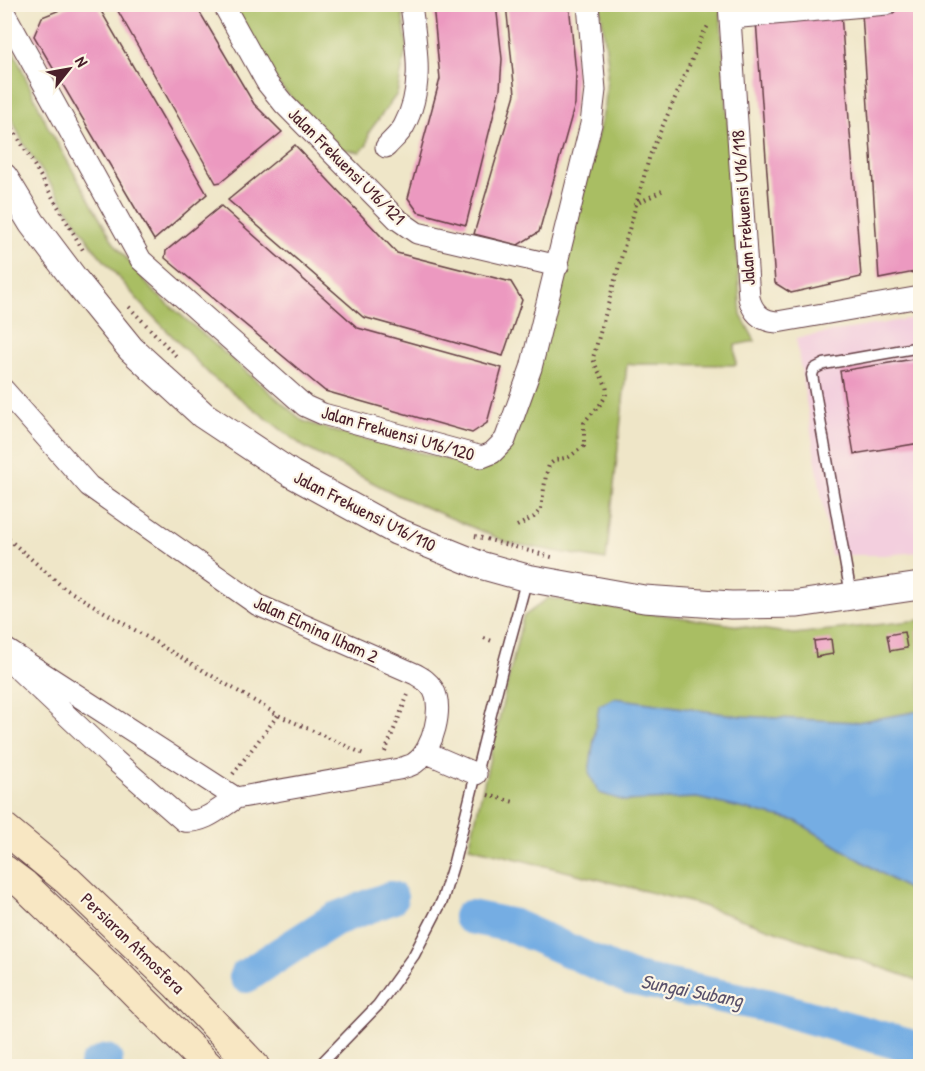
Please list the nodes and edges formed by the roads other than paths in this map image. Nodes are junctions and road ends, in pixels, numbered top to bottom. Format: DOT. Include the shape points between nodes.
graph roads {
  1 [pos="223,4"];
  2 [pos="411,4"];
  3 [pos="588,4"];
  4 [pos="887,4"];
  5 [pos="729,11"];
  6 [pos="4,12"];
  7 [pos="386,147"];
  8 [pos="4,177"];
  9 [pos="558,266"];
  10 [pos="921,297"];
  11 [pos="921,347"];
  12 [pos="4,390"];
  13 [pos="527,578"];
  14 [pos="921,586"];
  15 [pos="852,595"];
  16 [pos="4,648"];
  17 [pos="4,656"];
  18 [pos="425,752"];
  19 [pos="476,774"];
  20 [pos="229,794"];
  21 [pos="4,828"];
  22 [pos="4,870"];
  23 [pos="208,1066"];
  24 [pos="254,1066"];
  25 [pos="320,1066"];
  1 -- 9 [label="street, Jalan Frekuensi U16/121" via="267,83 397,219 417,233"];
  2 -- 7 [label="street" via="419,71 403,128"];
  3 -- 9 [label="street, Jalan Frekuensi U16/120" via="595,90 591,124"];
  4 -- 5 [label="street"];
  5 -- 10 [label="street, Jalan Frekuensi U16/118" via="749,298 755,313 777,322"];
  6 -- 9 [label="street, Jalan Frekuensi U16/120" via="141,260 305,406 472,456 492,453 505,440 531,368"];
  8 -- 13 [label="street, Jalan Frekuensi U16/110" via="32,223 130,349 202,415 292,474 396,531 480,565"];
  11 -- 15 [label="lane" via="814,369 812,381"];
  12 -- 18 [label="street, Jalan Elmina Ilham 2" via="89,486 258,605 427,681 438,705 432,738"];
  13 -- 15 [label="street, Jalan Frekuensi U16/110" via="644,599 731,605 798,604"];
  13 -- 19 [label="lane"];
  14 -- 15 [label="street, Jalan Frekuensi U16/110"];
  16 -- 20 [label="street"];
  17 -- 20 [label="street" via="184,821 207,818"];
  18 -- 19 [label="street"];
  18 -- 20 [label="street" via="415,764 399,769"];
  19 -- 25 [label="lane" via="442,901 414,955 378,1005"];
  21 -- 24 [label="main road, Persiaran Atmosfera" via="67,880 177,985"];
  22 -- 23 [label="main road, Persiaran Atmosfera" via="122,979"];
}
